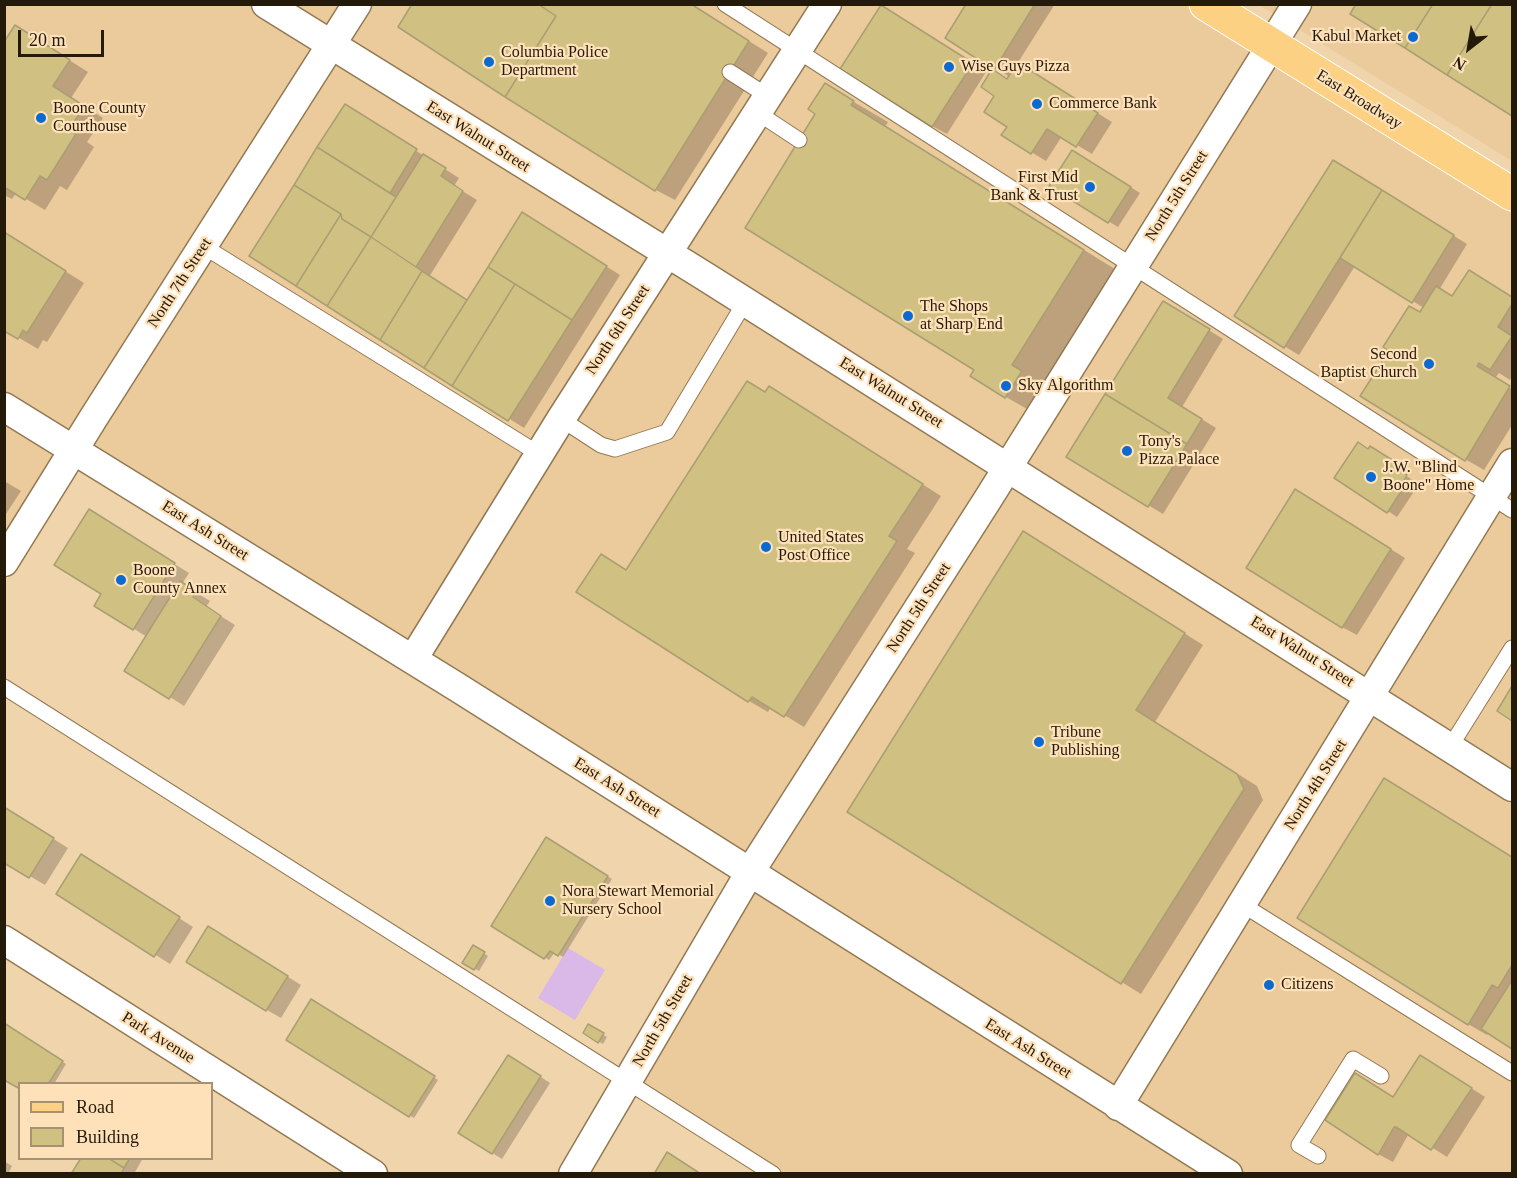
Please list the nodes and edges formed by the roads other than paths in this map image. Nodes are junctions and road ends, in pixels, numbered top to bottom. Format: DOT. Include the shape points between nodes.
graph roads {
  1 [pos="266,4"];
  2 [pos="357,4"];
  3 [pos="725,4"];
  4 [pos="828,4"];
  5 [pos="1206,4"];
  6 [pos="1297,4"];
  7 [pos="331,46"];
  8 [pos="1271,46"];
  9 [pos="798,52"];
  10 [pos="730,72"];
  11 [pos="763,105"];
  12 [pos="799,140"];
  13 [pos="1512,194"];
  14 [pos="203,246"];
  15 [pos="668,254"];
  16 [pos="1133,266"];
  17 [pos="745,302"];
  18 [pos="4,407"];
  19 [pos="561,419"];
  20 [pos="74,450"];
  21 [pos="538,454"];
  22 [pos="1512,463"];
  23 [pos="1008,468"];
  24 [pos="1502,504"];
  25 [pos="4,562"];
  26 [pos="1512,648"];
  27 [pos="413,659"];
  28 [pos="4,687"];
  29 [pos="1371,696"];
  30 [pos="1450,747"];
  31 [pos="1512,787"];
  32 [pos="750,872"];
  33 [pos="1243,905"];
  34 [pos="4,940"];
  35 [pos="1512,1073"];
  36 [pos="1381,1076"];
  37 [pos="628,1083"];
  38 [pos="1118,1106"];
  39 [pos="1318,1156"];
  40 [pos="373,1173"];
  41 [pos="573,1173"];
  42 [pos="773,1173"];
  43 [pos="1228,1173"];
  1 -- 7 [label="street, East Walnut Street"];
  2 -- 7 [label="street, North 7th Street"];
  3 -- 9 [label="lane"];
  4 -- 9 [label="street, North 6th Street"];
  5 -- 8 [label="main road, East Broadway"];
  6 -- 8 [label="street, North 5th Street"];
  7 -- 14 [label="street, North 7th Street"];
  7 -- 15 [label="street, East Walnut Street"];
  8 -- 13 [label="main road, East Broadway"];
  8 -- 16 [label="street, North 5th Street"];
  9 -- 11 [label="street, North 6th Street"];
  9 -- 16 [label="lane"];
  10 -- 11 [label="lane"];
  11 -- 12 [label="lane"];
  11 -- 15 [label="street, North 6th Street"];
  14 -- 20 [label="street, North 7th Street"];
  14 -- 21 [label="lane"];
  15 -- 17 [label="street, East Walnut Street"];
  15 -- 19 [label="street, North 6th Street"];
  16 -- 23 [label="street, North 5th Street"];
  16 -- 24 [label="lane"];
  17 -- 19 [label="lane" via="667,432 615,449 601,445"];
  17 -- 23 [label="street, East Walnut Street"];
  18 -- 20 [label="street, East Ash Street"];
  19 -- 21 [label="street, North 6th Street"];
  20 -- 25 [label="street, North 7th Street"];
  20 -- 27 [label="street, East Ash Street"];
  21 -- 27 [label="street, North 6th Street"];
  22 -- 24 [label="street, North 4th Street"];
  23 -- 29 [label="street, East Walnut Street"];
  23 -- 32 [label="street, North 5th Street"];
  24 -- 29 [label="street, North 4th Street"];
  26 -- 30 [label="lane"];
  27 -- 32 [label="street, East Ash Street"];
  28 -- 37 [label="lane"];
  29 -- 30 [label="street, East Walnut Street"];
  29 -- 33 [label="street, North 4th Street"];
  30 -- 31 [label="street, East Walnut Street"];
  32 -- 37 [label="street, North 5th Street"];
  32 -- 38 [label="street, East Ash Street"];
  33 -- 35 [label="lane"];
  33 -- 38 [label="street, North 4th Street"];
  34 -- 40 [label="street, Park Avenue"];
  36 -- 39 [label="lane" via="1353,1059 1299,1145"];
  37 -- 41 [label="street, North 5th Street"];
  37 -- 42 [label="lane"];
  38 -- 43 [label="street, East Ash Street"];
}
